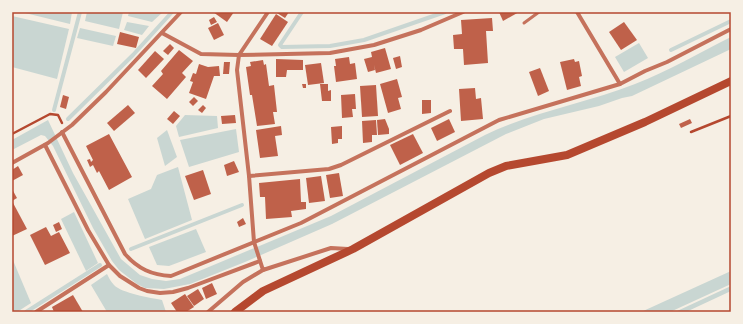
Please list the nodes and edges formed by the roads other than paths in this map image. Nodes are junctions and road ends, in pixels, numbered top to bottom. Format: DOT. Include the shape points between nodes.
graph roads {
  1 [pos="181,12"];
  2 [pos="268,12"];
  3 [pos="463,12"];
  4 [pos="539,12"];
  5 [pos="577,12"];
  6 [pos="456,14"];
  7 [pos="524,23"];
  8 [pos="731,29"];
  9 [pos="162,32"];
  10 [pos="239,55"];
  11 [pos="731,81"];
  12 [pos="620,84"];
  13 [pos="450,111"];
  14 [pos="64,131"];
  15 [pos="47,144"];
  16 [pos="12,163"];
  17 [pos="249,176"];
  18 [pos="254,242"];
  19 [pos="353,249"];
  20 [pos="259,259"];
  21 [pos="109,265"];
  22 [pos="262,270"];
  23 [pos="36,312"];
  24 [pos="208,312"];
  25 [pos="235,312"];
  1 -- 9 [label="street"];
  2 -- 10 [label="street"];
  3 -- 6 [label="street"];
  4 -- 7 [label="lane"];
  5 -- 12 [label="street"];
  6 -- 10 [label="street" via="421,30 359,48 330,53"];
  8 -- 12 [label="street"];
  9 -- 10 [label="street" via="201,54"];
  9 -- 14 [label="street" via="106,92"];
  10 -- 17 [label="street" via="237,70"];
  11 -- 19 [label="main road" via="645,122 567,155 506,166 489,173"];
  12 -- 18 [label="street" via="499,120 301,223"];
  13 -- 17 [label="street" via="329,169"];
  14 -- 15 [label="street"];
  14 -- 18 [label="street" via="125,254 137,266 171,276"];
  15 -- 16 [label="street"];
  15 -- 21 [label="street" via="88,230"];
  17 -- 18 [label="street"];
  18 -- 20 [label="street"];
  19 -- 22 [label="street" via="331,248"];
  19 -- 25 [label="main road" via="263,291"];
  20 -- 21 [label="street" via="188,288 160,293 134,286"];
  20 -- 22 [label="street"];
  21 -- 23 [label="street"];
  22 -- 24 [label="street" via="242,282"];
}
